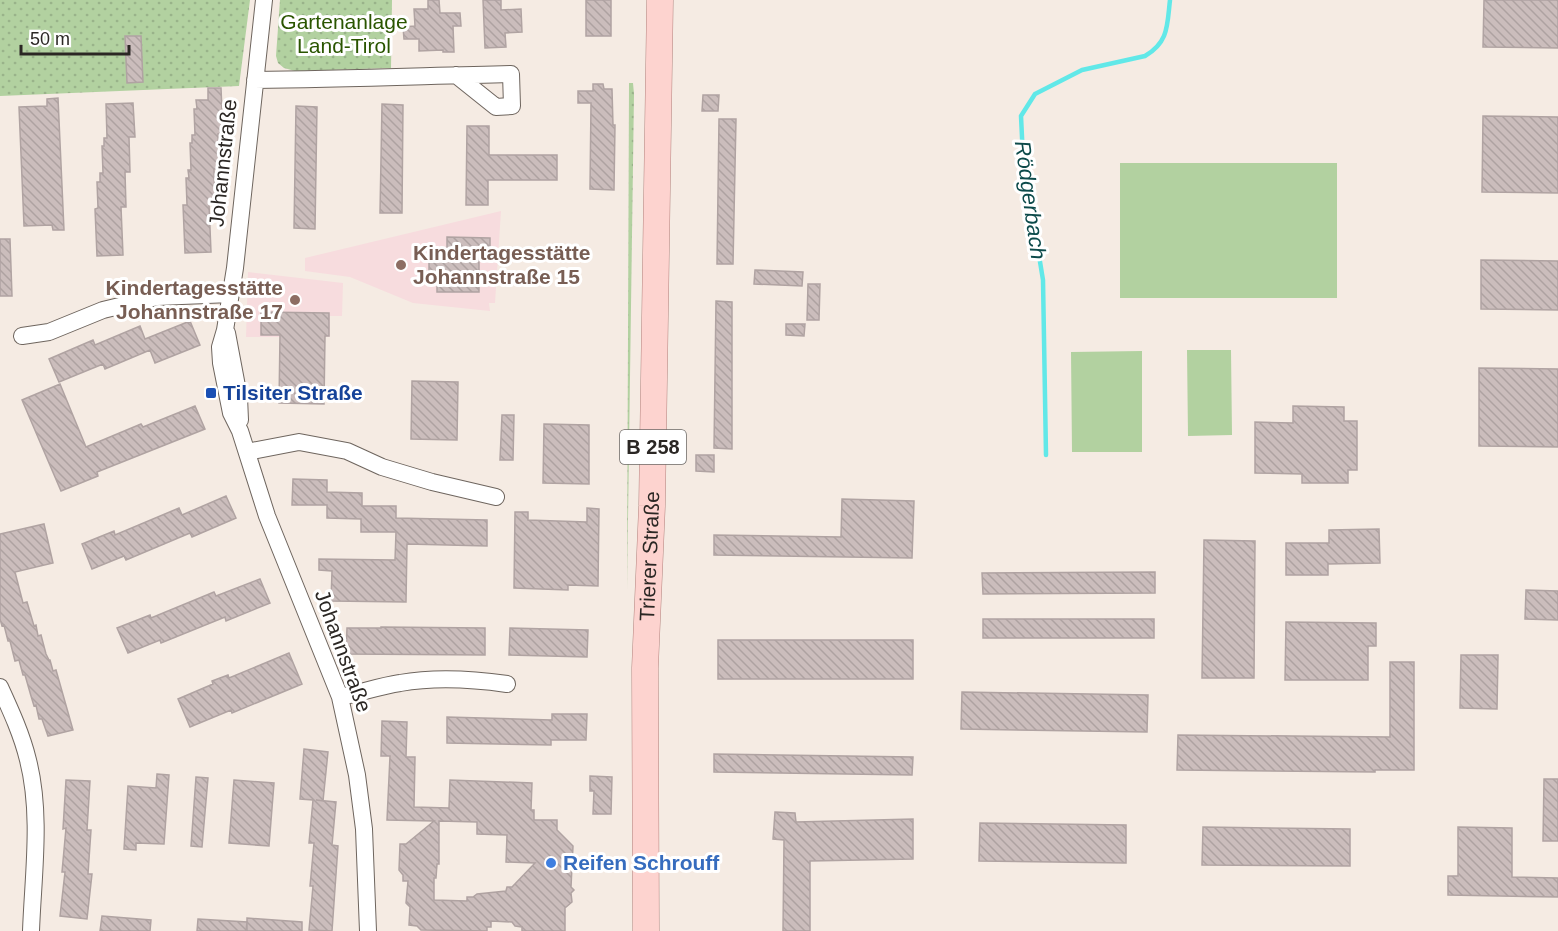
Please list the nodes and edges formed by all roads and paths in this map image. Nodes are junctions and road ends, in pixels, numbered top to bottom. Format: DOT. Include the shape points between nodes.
graph roads {
  1 [pos="264,0"];
  2 [pos="660,0"];
  3 [pos="456,75"];
  4 [pos="255,80"];
  5 [pos="231,294"];
  6 [pos="22,336"];
  7 [pos="247,452"];
  8 [pos="496,497"];
  9 [pos="507,684"];
  10 [pos="0,687"];
  11 [pos="340,697"];
  12 [pos="31,931"];
  13 [pos="368,931"];
  14 [pos="646,931"];
  1 -- 4 [label="street, Johannstraße"];
  2 -- 14 [label="main road, Trierer Straße / B 258" via="652,494 645,668"];
  3 -- 4 [label="street"];
  4 -- 5 [label="street, Johannstraße"];
  5 -- 6 [label="street" via="157,297 103,310 49,332"];
  5 -- 7 [label="street, Johannstraße" via="225,330 239,397 240,431"];
  7 -- 8 [label="street" via="299,442 347,451 432,482"];
  7 -- 11 [label="street, Johannstraße" via="267,516"];
  9 -- 11 [label="street" via="481,680 400,683"];
  10 -- 12 [label="street" via="28,761 35,809"];
  11 -- 13 [label="street, Johannstraße" via="364,829"];
}
